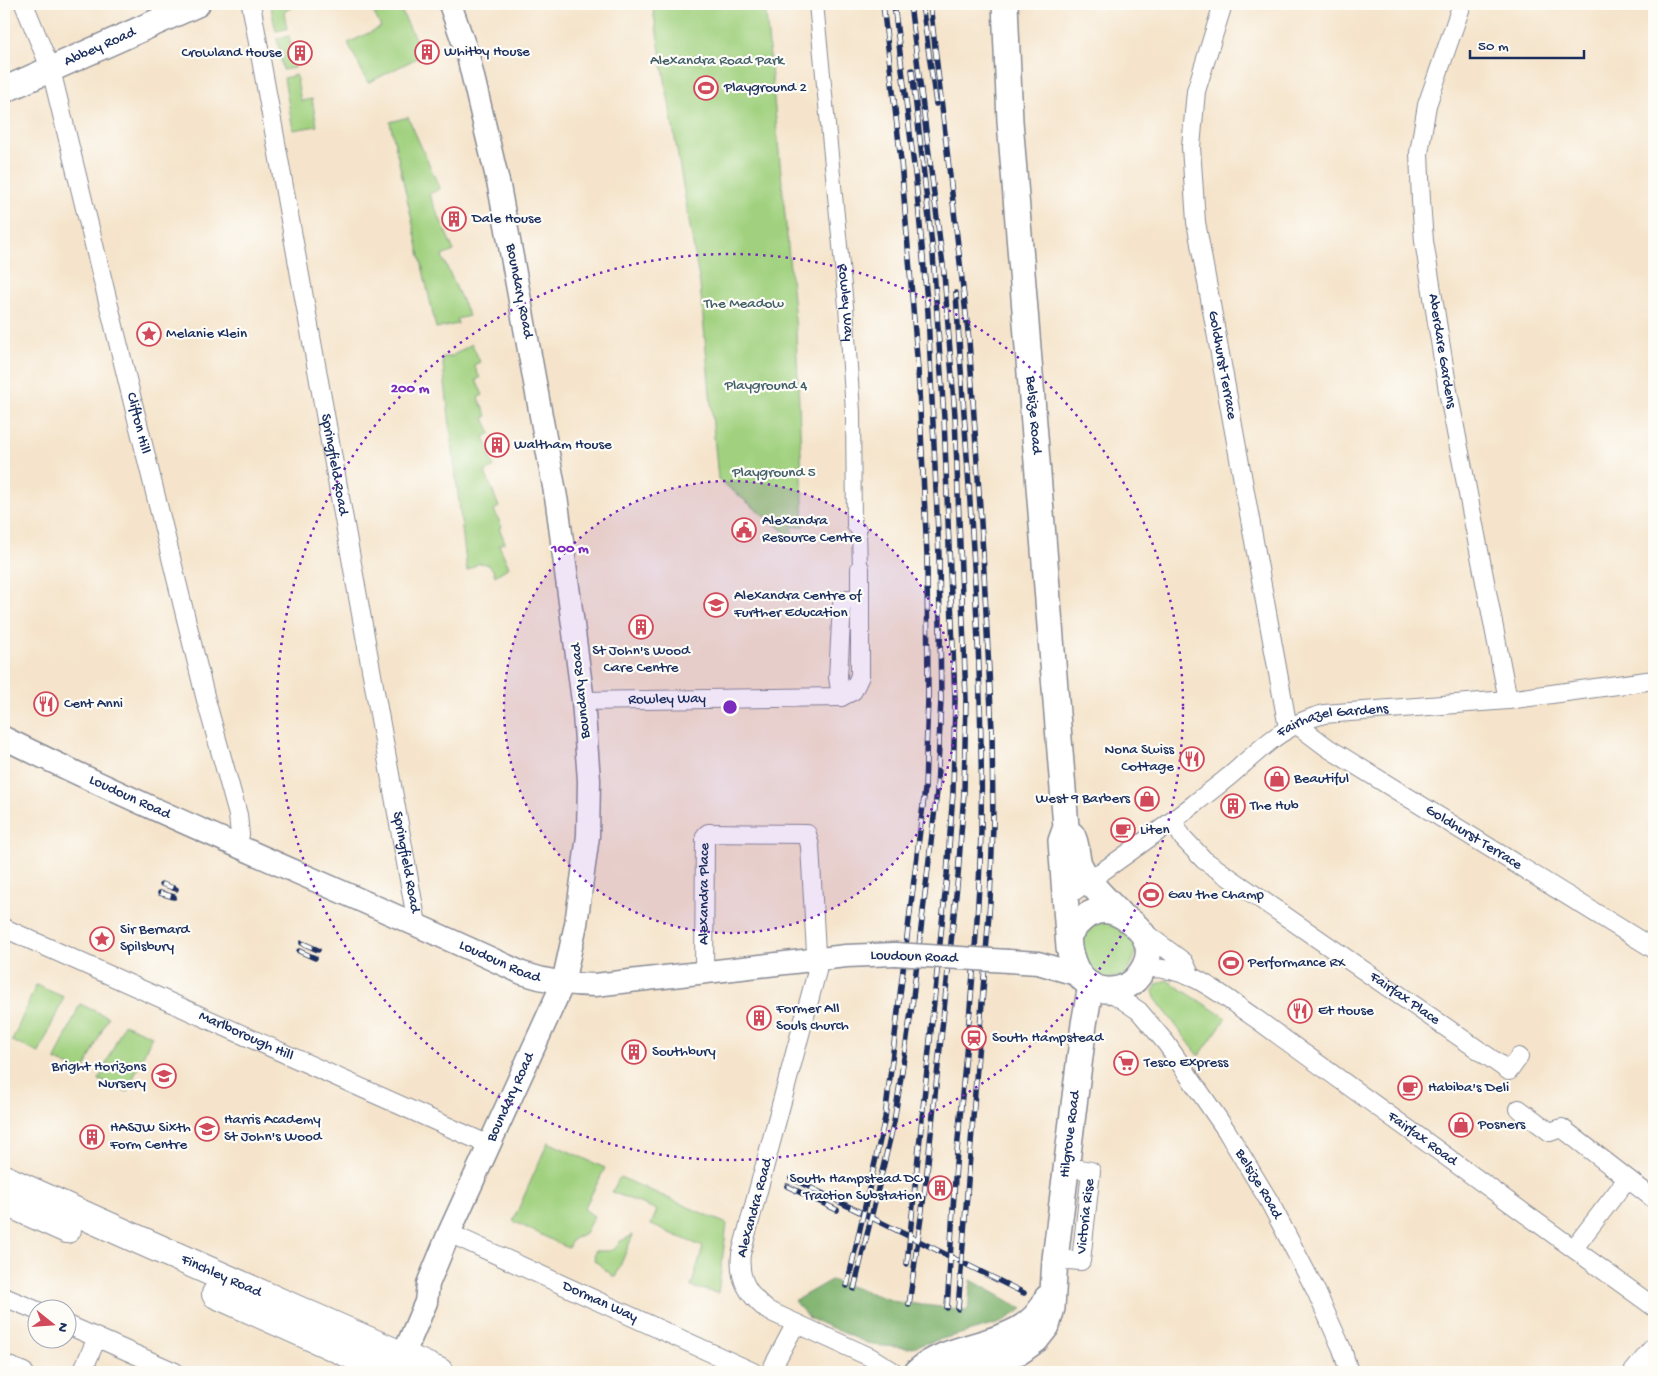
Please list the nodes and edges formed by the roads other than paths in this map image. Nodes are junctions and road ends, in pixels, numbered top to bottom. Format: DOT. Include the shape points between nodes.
graph roads {
  1 [pos="24,4"];
  2 [pos="197,4"];
  3 [pos="251,4"];
  4 [pos="450,4"];
  5 [pos="816,4"];
  6 [pos="1005,4"];
  7 [pos="1223,4"];
  8 [pos="1462,4"];
  9 [pos="51,70"];
  10 [pos="4,90"];
  11 [pos="860,568"];
  12 [pos="1654,680"];
  13 [pos="1508,700"];
  14 [pos="583,701"];
  15 [pos="1292,726"];
  16 [pos="4,739"];
  17 [pos="1173,820"];
  18 [pos="1066,827"];
  19 [pos="234,845"];
  20 [pos="1089,881"];
  21 [pos="1066,897"];
  22 [pos="1118,912"];
  23 [pos="417,924"];
  24 [pos="4,928"];
  25 [pos="1140,930"];
  26 [pos="1069,941"];
  27 [pos="1654,949"];
  28 [pos="817,961"];
  29 [pos="1038,964"];
  30 [pos="1142,972"];
  31 [pos="704,974"];
  32 [pos="1190,974"];
  33 [pos="563,983"];
  34 [pos="1092,983"];
  35 [pos="1139,1011"];
  36 [pos="1519,1057"];
  37 [pos="1519,1110"];
  38 [pos="489,1145"];
  39 [pos="4,1179"];
  40 [pos="1628,1179"];
  41 [pos="1654,1199"];
  42 [pos="4,1201"];
  43 [pos="449,1233"];
  44 [pos="1574,1248"];
  45 [pos="1052,1284"];
  46 [pos="4,1296"];
  47 [pos="28,1307"];
  48 [pos="1654,1307"];
  49 [pos="795,1325"];
  50 [pos="78,1329"];
  51 [pos="97,1338"];
  52 [pos="1654,1346"];
  53 [pos="4,1364"];
  54 [pos="397,1364"];
  55 [pos="24,1372"];
  56 [pos="82,1372"];
  57 [pos="174,1372"];
  58 [pos="439,1372"];
  59 [pos="753,1372"];
  60 [pos="770,1372"];
  61 [pos="894,1372"];
  62 [pos="917,1372"];
  63 [pos="953,1372"];
  64 [pos="1348,1372"];
  65 [pos="1633,1372"];
  1 -- 9 [label="street, Clifton Hill"];
  2 -- 9 [label="main road, Abbey Road"];
  3 -- 23 [label="street, Springfield Road"];
  4 -- 14 [label="street, Boundary Road" via="476,90 499,186 562,530"];
  5 -- 11 [label="street, Rowley Way" via="846,306 853,412 854,526 859,530"];
  6 -- 18 [label="main road, Belsize Road" via="1010,121"];
  7 -- 15 [label="street, Goldhurst Terrace" via="1196,91 1191,147 1196,222"];
  8 -- 13 [label="street, Aberdare Gardens" via="1427,105 1418,153 1421,201 1424,241 1448,391"];
  9 -- 10 [label="main road, Abbey Road"];
  9 -- 19 [label="street, Clifton Hill" via="206,700 238,815 240,835"];
  11 -- 14 [label="street, Rowley Way" via="860,676 853,691 841,697"];
  12 -- 13 [label="street, Fairhazel Gardens"];
  13 -- 15 [label="street, Fairhazel Gardens" via="1324,714"];
  14 -- 33 [label="street, Boundary Road" via="588,836 576,924"];
  15 -- 17 [label="street, Fairhazel Gardens" via="1271,738"];
  15 -- 27 [label="street, Goldhurst Terrace"];
  16 -- 19 [label="street, Loudoun Road"];
  17 -- 20 [label="street, Fairhazel Gardens"];
  17 -- 36 [label="street, Fairfax Place" via="1183,838 1204,860 1392,991 1509,1071"];
  18 -- 20 [label="main road, Belsize Road" via="1075,839 1079,864"];
  18 -- 21 [label="main road, Belsize Road" via="1061,840"];
  19 -- 23 [label="street, Loudoun Road"];
  20 -- 21 [label="street, Fairhazel Gardens"];
  20 -- 22 [label="main road, Belsize Road"];
  21 -- 26 [label="main road, Belsize Road"];
  22 -- 25 [label="main road"];
  22 -- 26 [label="main road" via="1103,910 1089,914 1077,923"];
  23 -- 33 [label="street, Loudoun Road" via="522,973"];
  24 -- 38 [label="street, Marlborough Hill"];
  25 -- 30 [label="main road" via="1148,948"];
  25 -- 32 [label="street, Fairfax Road" via="1180,958"];
  26 -- 29 [label="street" via="1054,958"];
  26 -- 34 [label="main road"];
  28 -- 29 [label="street, Loudoun Road, bridge" via="895,954"];
  28 -- 31 [label="street, Loudoun Road"];
  28 -- 31 [label="street, Alexandra Place" via="807,834 708,833 703,838"];
  28 -- 49 [label="street, Alexandra Road" via="740,1266 741,1279 753,1298 766,1310"];
  29 -- 34 [label="street, Loudoun Road"];
  30 -- 32 [label="street, Fairfax Road" via="1166,968"];
  30 -- 34 [label="main road" via="1123,988"];
  30 -- 35 [label="street"];
  31 -- 33 [label="street, Loudoun Road" via="595,985"];
  32 -- 44 [label="street, Fairfax Road"];
  33 -- 38 [label="street, Boundary Road"];
  34 -- 35 [label="street, Belsize Road"];
  34 -- 45 [label="main road, Hilgrove Road"];
  35 -- 64 [label="street, Belsize Road" via="1181,1062 1269,1201 1316,1291 1342,1349"];
  37 -- 40 [label="street" via="1550,1132 1562,1128"];
  38 -- 43 [label="street, Boundary Road"];
  39 -- 54 [label="highway, Finchley Road"];
  40 -- 41 [label="street"];
  40 -- 44 [label="street"];
  42 -- 54 [label="highway, Finchley Road"];
  43 -- 54 [label="street, Boundary Road" via="428,1284 426,1302"];
  43 -- 59 [label="street, Dorman Way"];
  44 -- 48 [label="street, Fairfax Road"];
  45 -- 62 [label="main road, Hilgrove Road" via="1044,1304 1028,1324 1008,1335 933,1360"];
  45 -- 63 [label="main road, Hilgrove Road" via="1052,1308 1047,1326 1036,1340 1021,1351"];
  46 -- 47 [label="street"];
  49 -- 60 [label="street"];
  49 -- 61 [label="street, Alexandra Road" via="870,1357"];
  50 -- 51 [label="street"];
  51 -- 56 [label="street"];
  51 -- 57 [label="street"];
  52 -- 65 [label="street"];
  53 -- 55 [label="street"];
  54 -- 58 [label="highway, Finchley Road"];
}
